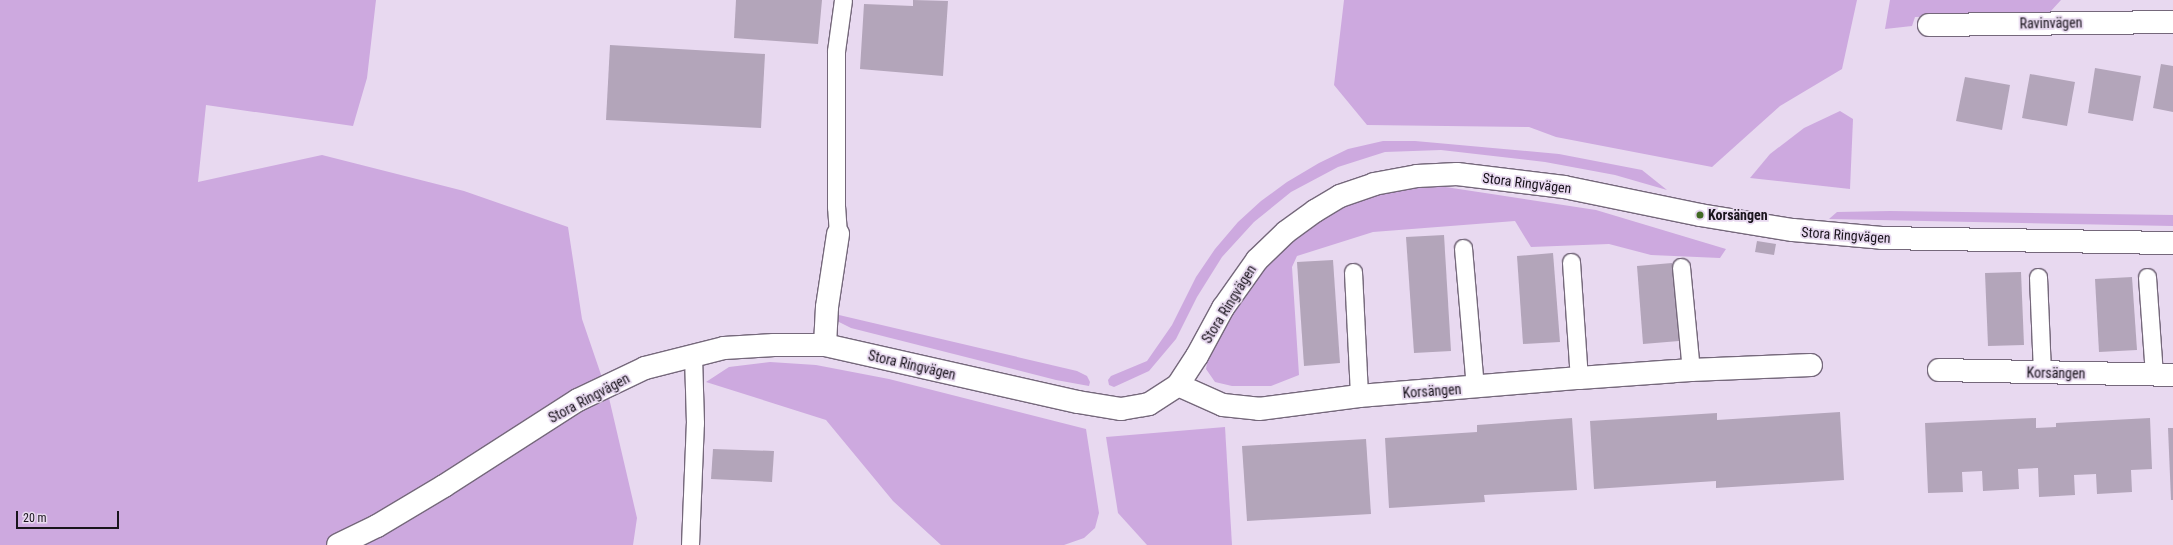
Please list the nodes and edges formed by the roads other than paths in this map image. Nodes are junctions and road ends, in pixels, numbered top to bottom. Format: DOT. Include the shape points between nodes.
graph roads {
  1 [pos="843,0"];
  2 [pos="2173,22"];
  3 [pos="1929,25"];
  4 [pos="838,234"];
  5 [pos="2173,243"];
  6 [pos="1463,248"];
  7 [pos="1571,262"];
  8 [pos="1681,267"];
  9 [pos="1353,272"];
  10 [pos="2038,277"];
  11 [pos="2147,277"];
  12 [pos="825,345"];
  13 [pos="693,355"];
  14 [pos="1811,364"];
  15 [pos="1691,370"];
  16 [pos="1939,370"];
  17 [pos="2042,372"];
  18 [pos="2164,375"];
  19 [pos="1579,378"];
  20 [pos="1178,385"];
  21 [pos="1474,387"];
  22 [pos="1359,396"];
  23 [pos="338,545"];
  24 [pos="690,545"];
  1 -- 4 [label="lane" via="836,51"];
  2 -- 3 [label="street, Ravinvägen"];
  4 -- 12 [label="street" via="827,307"];
  5 -- 20 [label="street, Stora Ringvägen" via="1852,236 1770,226 1564,187 1457,174 1417,176 1374,184 1340,196 1286,232 1257,260 1223,308 1198,356"];
  6 -- 21 [label="lane"];
  7 -- 19 [label="lane"];
  8 -- 15 [label="lane"];
  9 -- 22 [label="lane"];
  10 -- 17 [label="lane"];
  11 -- 18 [label="lane"];
  12 -- 13 [label="street, Stora Ringvägen" via="724,348"];
  12 -- 20 [label="street, Stora Ringvägen" via="1078,402 1121,409 1149,404"];
  13 -- 23 [label="street, Stora Ringvägen" via="646,368 578,400 444,486 377,526"];
  13 -- 24 [label="lane" via="695,423"];
  14 -- 15 [label="street, Korsängen"];
  15 -- 19 [label="street, Korsängen"];
  16 -- 17 [label="street, Korsängen"];
  17 -- 18 [label="street, Korsängen"];
  19 -- 21 [label="street, Korsängen"];
  20 -- 22 [label="street, Korsängen" via="1223,405 1259,409"];
  21 -- 22 [label="street, Korsängen"];
}
